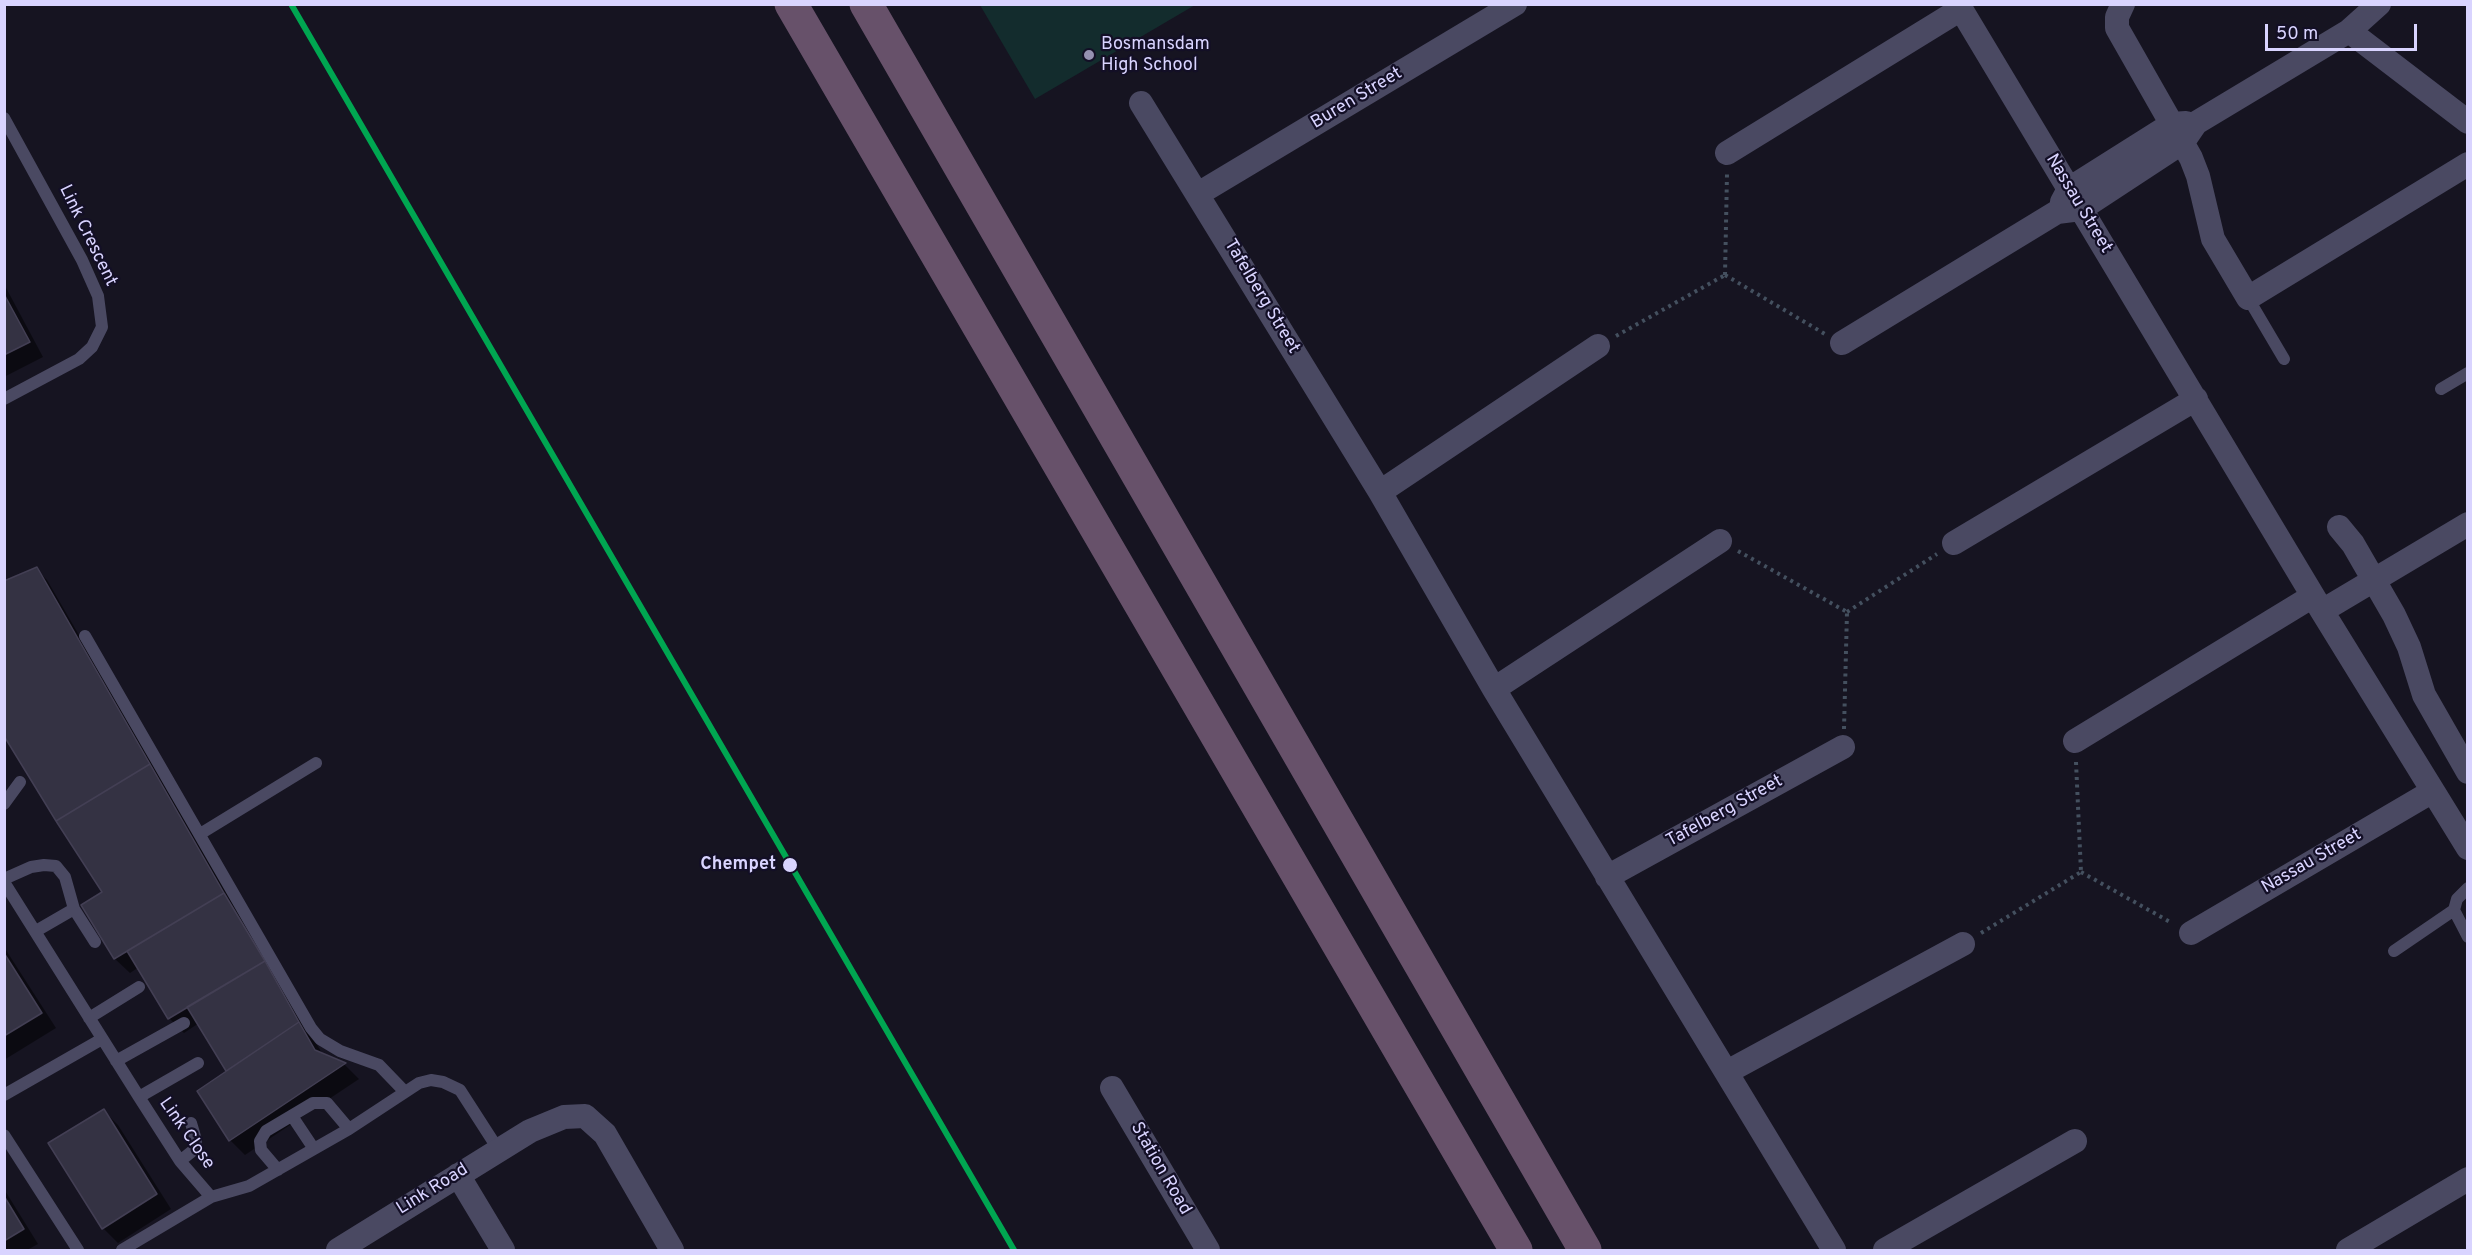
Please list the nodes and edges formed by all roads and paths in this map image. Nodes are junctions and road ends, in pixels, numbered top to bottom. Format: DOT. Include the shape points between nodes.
graph roads {
  1 [pos="791,4"];
  2 [pos="866,4"];
  3 [pos="1515,4"];
  4 [pos="2123,4"];
  5 [pos="2379,4"];
  6 [pos="1960,7"];
  7 [pos="2349,31"];
  8 [pos="1141,103"];
  9 [pos="4,118"];
  10 [pos="2468,122"];
  11 [pos="2184,130"];
  12 [pos="1727,153"];
  13 [pos="2468,164"];
  14 [pos="1198,194"];
  15 [pos="2075,199"];
  16 [pos="1725,275"];
  17 [pos="2248,298"];
  18 [pos="1842,343"];
  19 [pos="1598,346"];
  20 [pos="2284,358"];
  21 [pos="2468,373"];
  22 [pos="2441,389"];
  23 [pos="4,399"];
  24 [pos="2196,399"];
  25 [pos="1380,492"];
  26 [pos="2468,524"];
  27 [pos="2339,527"];
  28 [pos="1720,541"];
  29 [pos="1954,543"];
  30 [pos="2374,580"];
  31 [pos="2318,604"];
  32 [pos="1847,612"];
  33 [pos="86,636"];
  34 [pos="1494,689"];
  35 [pos="2075,741"];
  36 [pos="1843,747"];
  37 [pos="316,763"];
  38 [pos="2468,772"];
  39 [pos="20,782"];
  40 [pos="2433,791"];
  41 [pos="4,804"];
  42 [pos="200,834"];
  43 [pos="2468,848"];
  44 [pos="2081,872"];
  45 [pos="1607,877"];
  46 [pos="4,881"];
  47 [pos="2468,888"];
  48 [pos="74,909"];
  49 [pos="2454,910"];
  50 [pos="36,931"];
  51 [pos="2191,933"];
  52 [pos="2468,937"];
  53 [pos="95,942"];
  54 [pos="1963,944"];
  55 [pos="2394,951"];
  56 [pos="139,987"];
  57 [pos="89,1018"];
  58 [pos="184,1023"];
  59 [pos="102,1039"];
  60 [pos="116,1062"];
  61 [pos="198,1063"];
  62 [pos="1727,1072"];
  63 [pos="1112,1088"];
  64 [pos="405,1092"];
  65 [pos="4,1095"];
  66 [pos="139,1098"];
  67 [pos="292,1116"];
  68 [pos="191,1123"];
  69 [pos="349,1129"];
  70 [pos="4,1135"];
  71 [pos="2075,1141"];
  72 [pos="314,1149"];
  73 [pos="498,1149"];
  74 [pos="180,1161"];
  75 [pos="278,1170"];
  76 [pos="458,1175"];
  77 [pos="2468,1179"];
  78 [pos="211,1197"];
  79 [pos="78,1251"];
  80 [pos="122,1251"];
  81 [pos="338,1251"];
  82 [pos="503,1251"];
  83 [pos="672,1251"];
  84 [pos="1208,1251"];
  85 [pos="1516,1251"];
  86 [pos="1584,1251"];
  87 [pos="1834,1251"];
  88 [pos="1885,1251"];
  89 [pos="2348,1251"];
  1 -- 85 [label="highway"];
  2 -- 86 [label="highway"];
  3 -- 14 [label="street, Buren Street"];
  4 -- 11 [label="street" via="2116,17 2117,28"];
  5 -- 7 [label="street"];
  6 -- 12 [label="street, Nassau Street"];
  6 -- 15 [label="street, Nassau Street"];
  7 -- 10 [label="street"];
  7 -- 11 [label="street"];
  8 -- 14 [label="street, Tafelberg Street"];
  9 -- 23 [label="lane, Link Crescent" via="82,260 98,296 102,327 92,347 79,359"];
  11 -- 15 [label="street"];
  11 -- 17 [label="street" via="2213,239"];
  12 -- 16 [label="path"];
  13 -- 17 [label="street"];
  14 -- 25 [label="street, Tafelberg Street"];
  15 -- 18 [label="street, Nassau Street"];
  15 -- 24 [label="street, Nassau Street"];
  16 -- 18 [label="path"];
  16 -- 19 [label="path"];
  17 -- 20 [label="lane"];
  19 -- 25 [label="street"];
  21 -- 22 [label="lane"];
  24 -- 29 [label="street"];
  24 -- 31 [label="street, Nassau Street"];
  25 -- 34 [label="street, Tafelberg Street"];
  26 -- 30 [label="street"];
  27 -- 30 [label="street"];
  28 -- 32 [label="path"];
  28 -- 34 [label="street"];
  29 -- 32 [label="path"];
  30 -- 31 [label="street"];
  30 -- 38 [label="street" via="2394,615 2429,706"];
  31 -- 35 [label="street"];
  31 -- 40 [label="street, Nassau Street"];
  32 -- 36 [label="path"];
  33 -- 42 [label="lane"];
  34 -- 45 [label="street, Tafelberg Street"];
  35 -- 44 [label="path"];
  36 -- 45 [label="street, Tafelberg Street"];
  37 -- 42 [label="lane"];
  39 -- 41 [label="lane"];
  40 -- 43 [label="street, Nassau Street"];
  40 -- 51 [label="street, Nassau Street"];
  42 -- 64 [label="lane" via="311,1028 320,1039 340,1051 379,1065"];
  44 -- 51 [label="path"];
  44 -- 54 [label="path"];
  45 -- 62 [label="street, Tafelberg Street"];
  46 -- 48 [label="lane" via="31,867 56,866 65,877"];
  46 -- 50 [label="lane, Link Close"];
  47 -- 49 [label="lane" via="2457,899"];
  48 -- 50 [label="lane"];
  48 -- 53 [label="lane"];
  49 -- 52 [label="lane"];
  49 -- 55 [label="lane"];
  50 -- 57 [label="lane, Link Close"];
  54 -- 62 [label="street"];
  56 -- 57 [label="lane"];
  57 -- 59 [label="lane, Link Close"];
  58 -- 60 [label="lane"];
  59 -- 60 [label="lane, Link Close"];
  59 -- 65 [label="lane"];
  60 -- 66 [label="lane, Link Close"];
  61 -- 66 [label="lane"];
  62 -- 87 [label="street, Tafelberg Street"];
  63 -- 84 [label="street, Station Road"];
  64 -- 69 [label="lane, Link Close"];
  64 -- 73 [label="lane, Link Close" via="431,1080 460,1090"];
  66 -- 74 [label="lane, Link Close"];
  67 -- 69 [label="lane" via="313,1103 327,1103"];
  67 -- 72 [label="lane"];
  67 -- 75 [label="lane" via="266,1131 261,1141 261,1150"];
  68 -- 74 [label="lane" via="195,1149"];
  69 -- 72 [label="lane, Link Close"];
  70 -- 79 [label="lane"];
  71 -- 88 [label="street"];
  72 -- 75 [label="lane, Link Close"];
  73 -- 76 [label="street, Link Road"];
  73 -- 83 [label="street, Link Road" via="564,1117 585,1116 605,1134"];
  74 -- 78 [label="lane, Link Close"];
  75 -- 78 [label="lane, Link Close" via="249,1186"];
  76 -- 81 [label="street, Link Road"];
  76 -- 82 [label="street"];
  77 -- 89 [label="street"];
  78 -- 80 [label="lane"];
}
